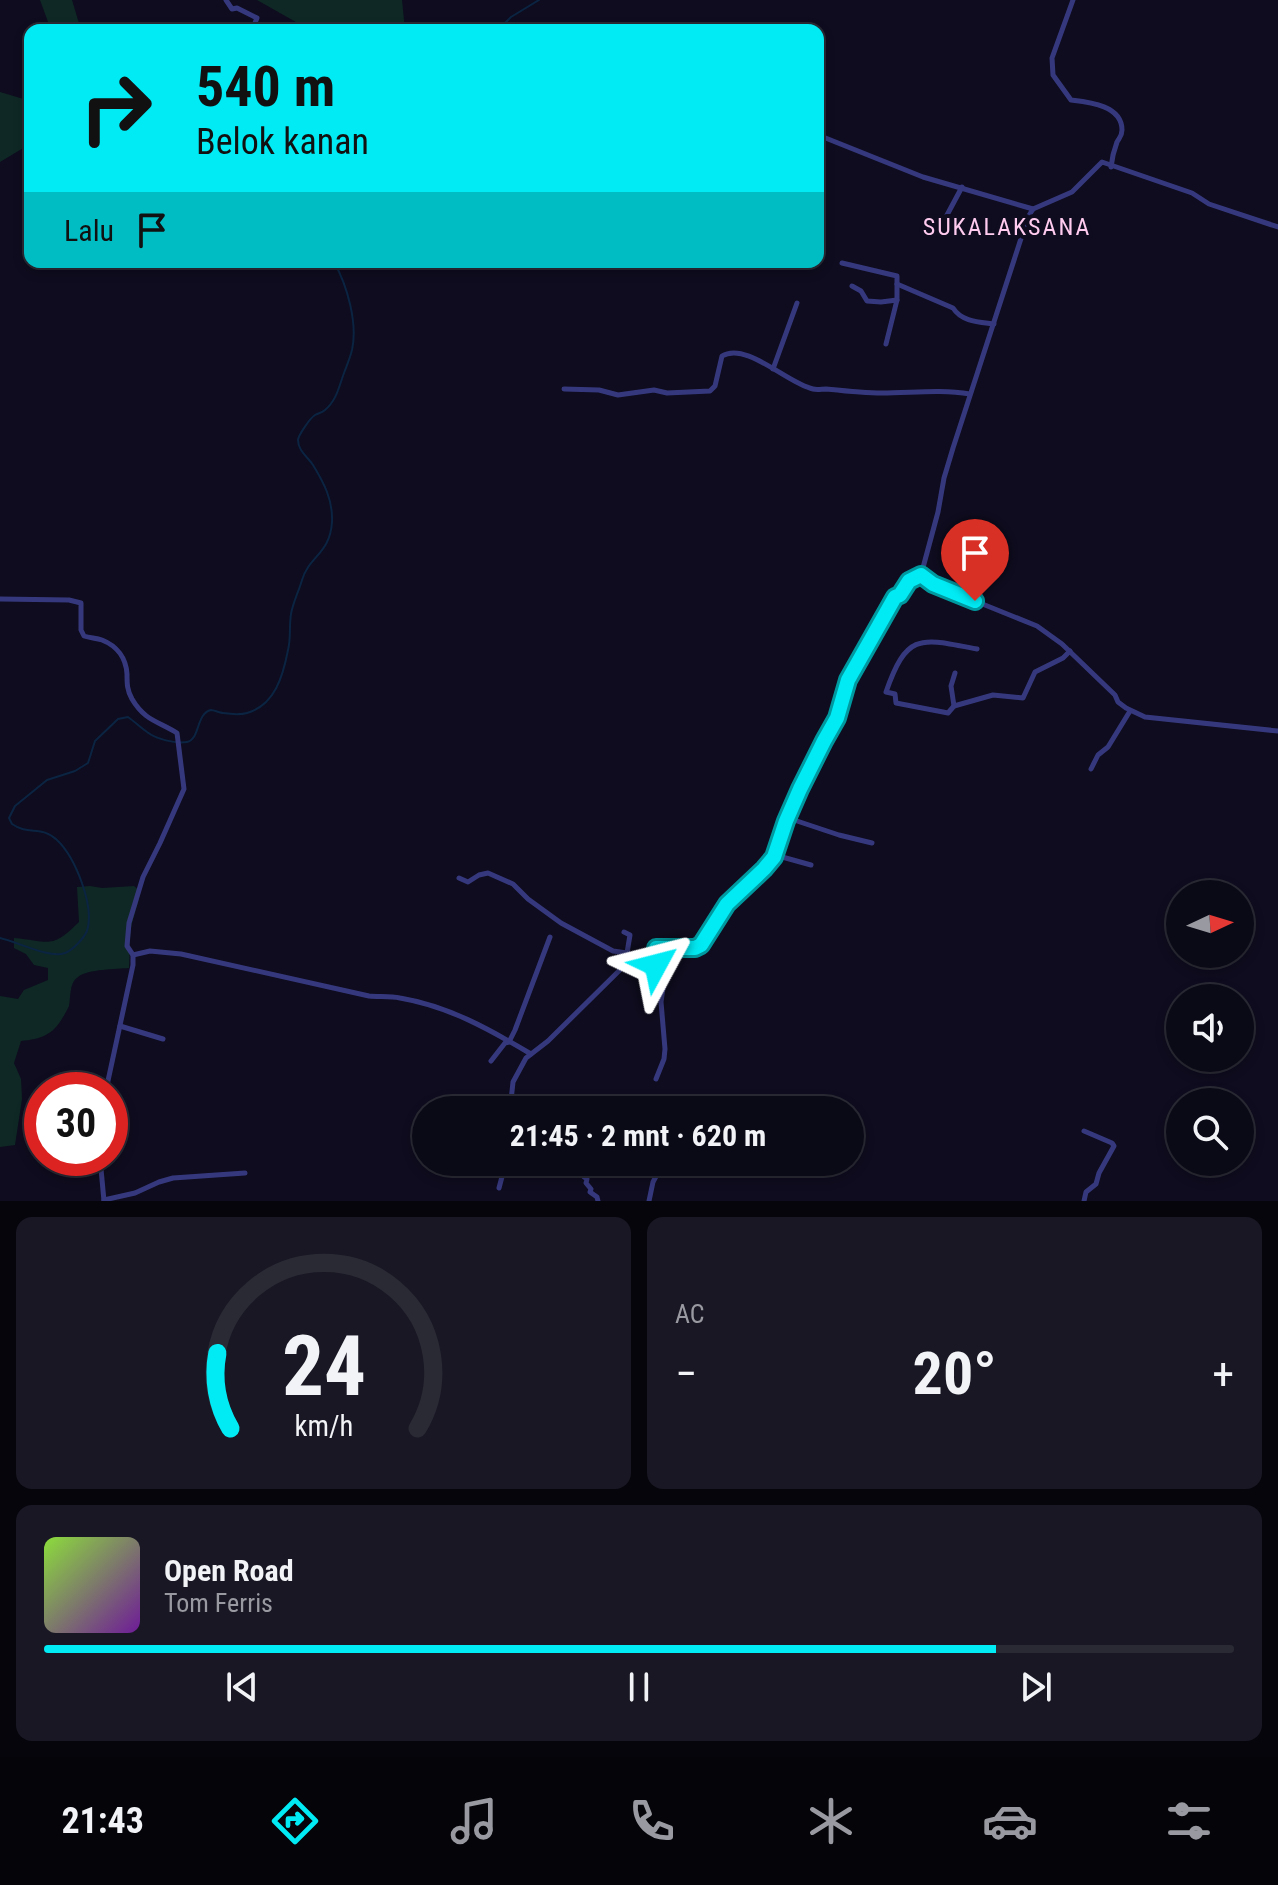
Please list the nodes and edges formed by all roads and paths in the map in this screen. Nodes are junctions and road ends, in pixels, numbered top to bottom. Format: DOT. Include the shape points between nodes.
graph roads {
  1 [pos="226,0"];
  2 [pos="1073,0"];
  3 [pos="254,24"];
  4 [pos="824,137"];
  5 [pos="1111,167"];
  6 [pos="962,187"];
  7 [pos="1033,209"];
  8 [pos="1278,227"];
  9 [pos="941,232"];
  10 [pos="842,263"];
  11 [pos="897,283"];
  12 [pos="852,286"];
  13 [pos="897,300"];
  14 [pos="797,303"];
  15 [pos="994,324"];
  16 [pos="886,344"];
  17 [pos="773,369"];
  18 [pos="564,389"];
  19 [pos="970,394"];
  20 [pos="921,575"];
  21 [pos="0,599"];
  22 [pos="977,649"];
  23 [pos="1070,651"];
  24 [pos="955,673"];
  25 [pos="954,706"];
  26 [pos="1130,711"];
  27 [pos="1278,731"];
  28 [pos="1091,769"];
  29 [pos="788,818"];
  30 [pos="872,843"];
  31 [pos="775,855"];
  32 [pos="811,865"];
  33 [pos="459,878"];
  34 [pos="624,932"];
  35 [pos="550,937"];
  36 [pos="656,948"];
  37 [pos="133,955"];
  38 [pos="630,956"];
  39 [pos="120,1026"];
  40 [pos="163,1039"];
  41 [pos="509,1042"];
  42 [pos="531,1054"];
  43 [pos="491,1061"];
  44 [pos="110,1072"];
  45 [pos="656,1079"];
  46 [pos="512,1096"];
  47 [pos="1084,1131"];
  48 [pos="245,1173"];
  49 [pos="102,1176"];
  50 [pos="502,1176"];
  51 [pos="584,1176"];
  52 [pos="656,1176"];
  53 [pos="499,1188"];
  54 [pos="104,1200"];
  55 [pos="598,1201"];
  56 [pos="649,1201"];
  57 [pos="1084,1201"];
  1 -- 3 [label="street" via="232,9 257,18"];
  2 -- 5 [label="street" via="1052,58 1053,75 1071,100 1100,104 1120,121 1123,133"];
  4 -- 6 [label="street"];
  5 -- 7 [label="street" via="1102,162 1072,192"];
  5 -- 8 [label="street"];
  6 -- 7 [label="street"];
  6 -- 9 [label="street"];
  7 -- 15 [label="street"];
  10 -- 11 [label="street" via="896,274"];
  11 -- 13 [label="street"];
  11 -- 15 [label="street" via="953,308 969,321"];
  12 -- 13 [label="street" via="867,301"];
  13 -- 16 [label="street"];
  14 -- 17 [label="street"];
  15 -- 19 [label="street"];
  17 -- 18 [label="street" via="745,355 726,353 710,391 618,395"];
  17 -- 19 [label="street" via="813,389"];
  19 -- 20 [label="street"];
  20 -- 23 [label="street" via="1037,626"];
  20 -- 29 [label="street" via="895,597 857,663 837,718"];
  21 -- 37 [label="street" via="81,603 84,636 117,649 131,698 149,719 176,731 184,789 143,877 129,923 127,946"];
  22 -- 25 [label="street" via="928,641 912,645 896,664 886,692 895,694 896,703 948,713"];
  23 -- 25 [label="street" via="1035,672 1023,698 993,695"];
  23 -- 26 [label="street"];
  24 -- 25 [label="street"];
  26 -- 27 [label="street" via="1151,718"];
  26 -- 28 [label="street"];
  29 -- 30 [label="street"];
  29 -- 31 [label="street"];
  31 -- 32 [label="street"];
  31 -- 36 [label="street" via="727,904 699,947"];
  33 -- 38 [label="street" via="468,882 488,873 513,884 561,923"];
  34 -- 38 [label="street" via="630,935"];
  35 -- 41 [label="street"];
  36 -- 38 [label="street"];
  36 -- 45 [label="street" via="656,967 664,982 665,1049"];
  37 -- 39 [label="street"];
  37 -- 41 [label="street" via="181,954 369,996 396,997 468,1018"];
  38 -- 42 [label="street"];
  39 -- 40 [label="street"];
  39 -- 44 [label="street"];
  41 -- 42 [label="street"];
  41 -- 43 [label="street"];
  42 -- 46 [label="street" via="513,1082"];
  47 -- 57 [label="street" via="1114,1146"];
  48 -- 54 [label="street" via="173,1178"];
  49 -- 54 [label="street"];
  50 -- 53 [label="street"];
  51 -- 55 [label="street"];
  52 -- 56 [label="street"];
}
